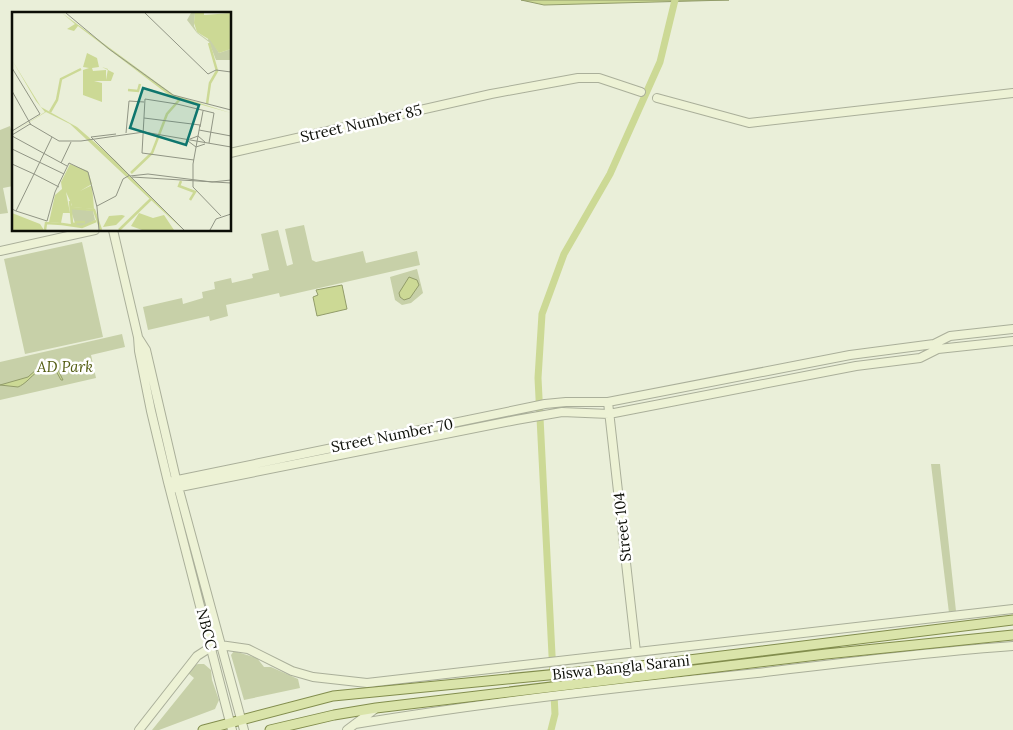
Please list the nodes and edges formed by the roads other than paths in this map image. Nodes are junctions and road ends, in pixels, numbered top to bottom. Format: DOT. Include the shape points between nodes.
graph roads {
  1 [pos="641,92"];
  2 [pos="1013,93"];
  3 [pos="657,98"];
  4 [pos="231,152"];
  5 [pos="90,231"];
  6 [pos="112,231"];
  7 [pos="0,250"];
  8 [pos="1013,329"];
  9 [pos="138,337"];
  10 [pos="1013,341"];
  11 [pos="608,402"];
  12 [pos="609,414"];
  13 [pos="177,482"];
  14 [pos="169,485"];
  15 [pos="1013,609"];
  16 [pos="1013,620"];
  17 [pos="1013,635"];
  18 [pos="220,644"];
  19 [pos="1013,646"];
  20 [pos="211,647"];
  21 [pos="636,652"];
  22 [pos="396,685"];
  23 [pos="539,692"];
  24 [pos="376,708"];
  25 [pos="240,719"];
  26 [pos="355,724"];
  27 [pos="231,726"];
  28 [pos="140,730"];
  29 [pos="203,730"];
  30 [pos="244,730"];
  31 [pos="270,730"];
  32 [pos="347,730"];
  1 -- 4 [label="street, Street Number 85" via="599,78 583,77"];
  2 -- 3 [label="street" via="749,123"];
  5 -- 7 [label="street"];
  6 -- 9 [label="street"];
  8 -- 11 [label="street, Street Number 70" via="950,336 934,344 850,355"];
  9 -- 13 [label="street" via="146,350"];
  9 -- 14 [label="street, NBCC"];
  10 -- 12 [label="street, Street Number 70" via="938,349 920,358 856,366"];
  11 -- 12 [label="street, Street 104"];
  11 -- 13 [label="street, Street Number 70" via="545,404"];
  12 -- 13 [label="street, Street Number 70" via="547,414"];
  12 -- 21 [label="street, Street 104"];
  13 -- 14 [label="street, Street Number 70"];
  13 -- 18 [label="street"];
  14 -- 20 [label="street, NBCC"];
  15 -- 21 [label="street"];
  16 -- 22 [label="main road, Biswa Bangla Sarani" via="777,650 536,675"];
  17 -- 23 [label="main road, Biswa Bangla Sarani" via="826,654 563,686"];
  18 -- 20 [label="street"];
  18 -- 22 [label="street" via="248,649 292,671 326,680"];
  18 -- 25 [label="street"];
  19 -- 23 [label="street" via="560,695"];
  20 -- 27 [label="street, NBCC"];
  20 -- 28 [label="street" via="193,661"];
  21 -- 22 [label="street"];
  22 -- 25 [label="main road, Biswa Bangla Sarani" via="333,696"];
  23 -- 24 [label="main road, Biswa Bangla Sarani"];
  23 -- 26 [label="street"];
  24 -- 26 [label="street"];
  24 -- 31 [label="main road, Biswa Bangla Sarani"];
  25 -- 27 [label="main road, Biswa Bangla Sarani"];
  25 -- 30 [label="street"];
  26 -- 32 [label="street"];
  27 -- 29 [label="main road, Biswa Bangla Sarani"];
}
